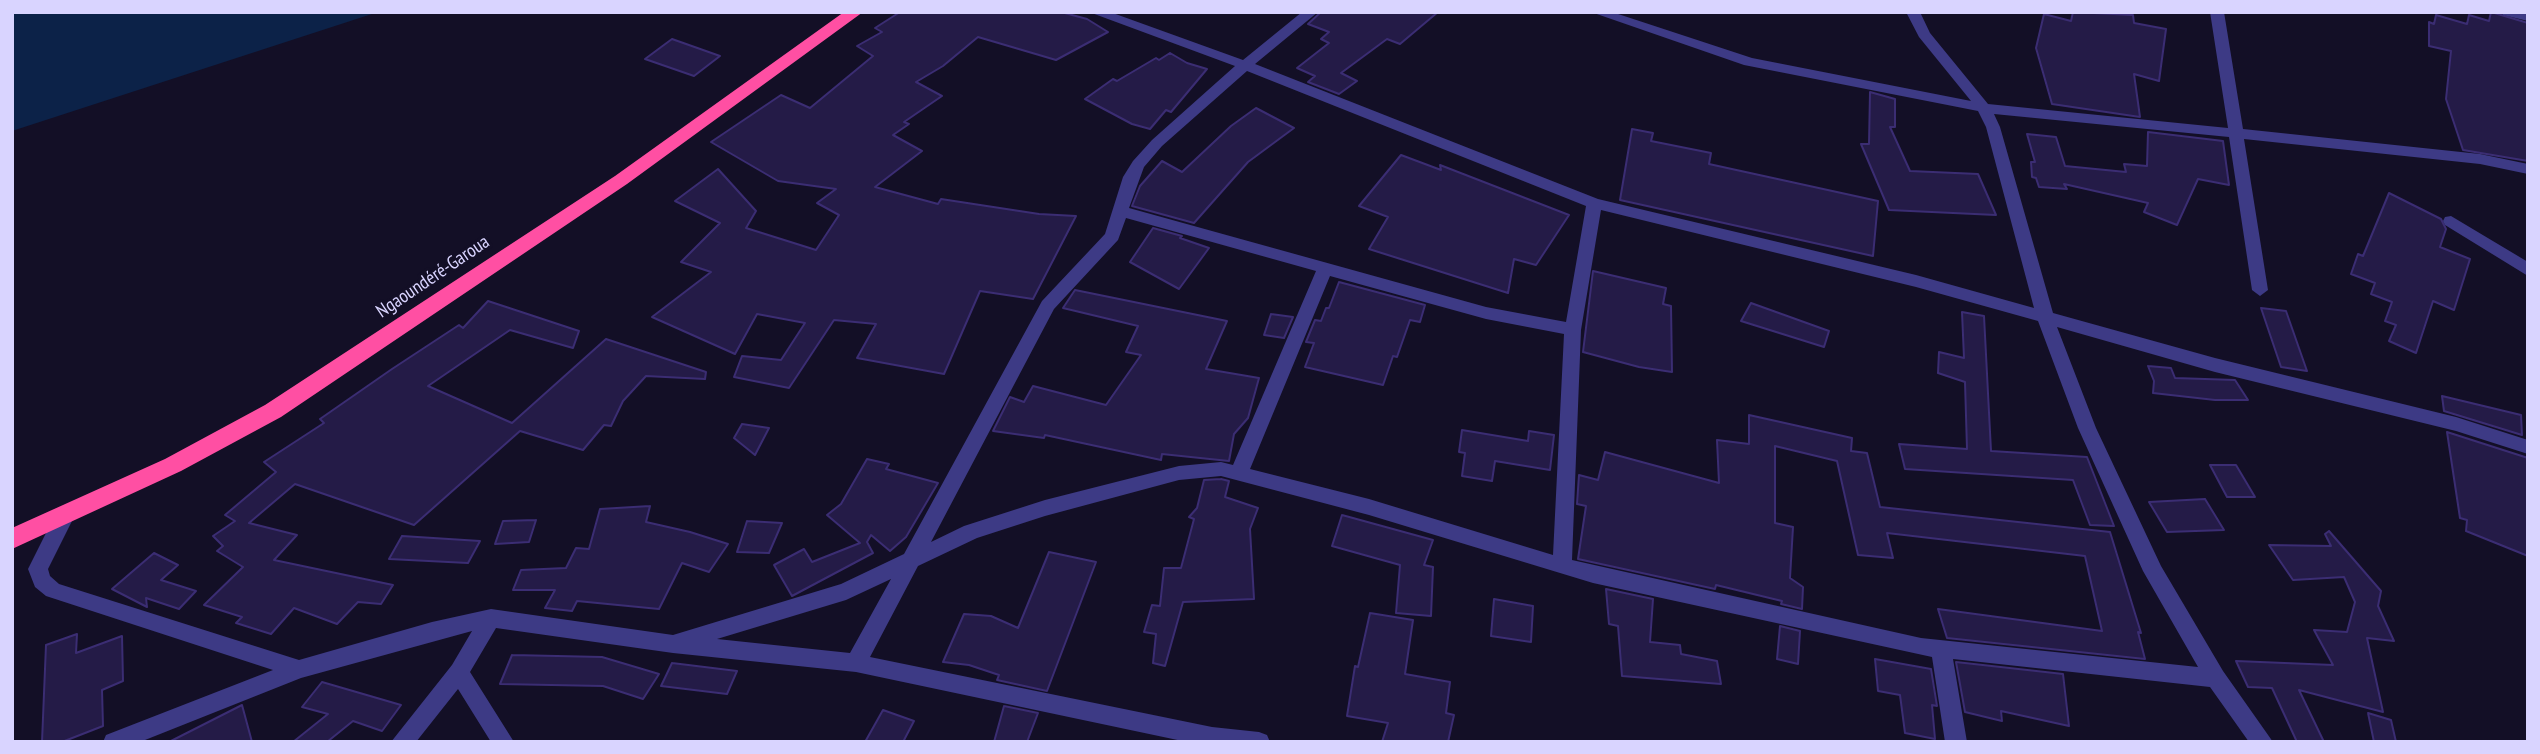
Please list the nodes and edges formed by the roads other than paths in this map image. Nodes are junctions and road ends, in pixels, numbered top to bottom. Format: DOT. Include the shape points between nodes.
graph roads {
  1 [pos="855,12"];
  2 [pos="1096,12"];
  3 [pos="1311,12"];
  4 [pos="1598,12"];
  5 [pos="1913,12"];
  6 [pos="2217,12"];
  7 [pos="2508,12"];
  8 [pos="2528,17"];
  9 [pos="1245,65"];
  10 [pos="1984,108"];
  11 [pos="2234,132"];
  12 [pos="2528,169"];
  13 [pos="1594,203"];
  14 [pos="1119,211"];
  15 [pos="2451,221"];
  16 [pos="1325,269"];
  17 [pos="2528,270"];
  18 [pos="2260,290"];
  19 [pos="2046,320"];
  20 [pos="1573,330"];
  21 [pos="2528,447"];
  22 [pos="1239,473"];
  23 [pos="65,515"];
  24 [pos="12,540"];
  25 [pos="909,561"];
  26 [pos="1562,564"];
  27 [pos="491,618"];
  28 [pos="673,644"];
  29 [pos="1941,649"];
  30 [pos="856,663"];
  31 [pos="299,669"];
  32 [pos="459,672"];
  33 [pos="2216,678"];
  34 [pos="114,742"];
  35 [pos="402,742"];
  36 [pos="503,742"];
  37 [pos="1259,742"];
  38 [pos="1956,742"];
  39 [pos="2262,742"];
  1 -- 23 [label="highway, Ngaoundéré-Garoua" via="621,180 273,411 173,465"];
  2 -- 9 [label="street"];
  3 -- 9 [label="street"];
  4 -- 10 [label="street" via="1749,62"];
  5 -- 10 [label="street" via="1924,34"];
  6 -- 11 [label="street"];
  7 -- 8 [label="street"];
  9 -- 13 [label="street"];
  9 -- 14 [label="street" via="1138,164"];
  10 -- 11 [label="street"];
  10 -- 19 [label="street"];
  11 -- 12 [label="street" via="2468,157"];
  11 -- 18 [label="street"];
  13 -- 19 [label="street" via="1916,281"];
  13 -- 20 [label="street"];
  14 -- 16 [label="street"];
  14 -- 25 [label="street" via="1112,236 1048,305"];
  15 -- 17 [label="street"];
  16 -- 20 [label="street" via="1486,313"];
  16 -- 22 [label="street"];
  19 -- 21 [label="street" via="2456,424"];
  19 -- 33 [label="street" via="2087,428 2153,571"];
  20 -- 26 [label="street"];
  22 -- 25 [label="street" via="1179,473 1127,486 971,532"];
  22 -- 26 [label="street"];
  23 -- 24 [label="highway, Ngaoundéré-Garoua"];
  23 -- 31 [label="street" via="38,569 42,581 53,590"];
  25 -- 28 [label="street" via="846,591"];
  25 -- 30 [label="street"];
  26 -- 29 [label="street" via="1593,575"];
  27 -- 28 [label="street"];
  27 -- 31 [label="street"];
  27 -- 32 [label="street"];
  28 -- 30 [label="street"];
  29 -- 33 [label="street"];
  29 -- 38 [label="street"];
  30 -- 37 [label="street" via="1212,737"];
  31 -- 34 [label="street"];
  32 -- 35 [label="street"];
  32 -- 36 [label="street"];
  33 -- 39 [label="street"];
}
